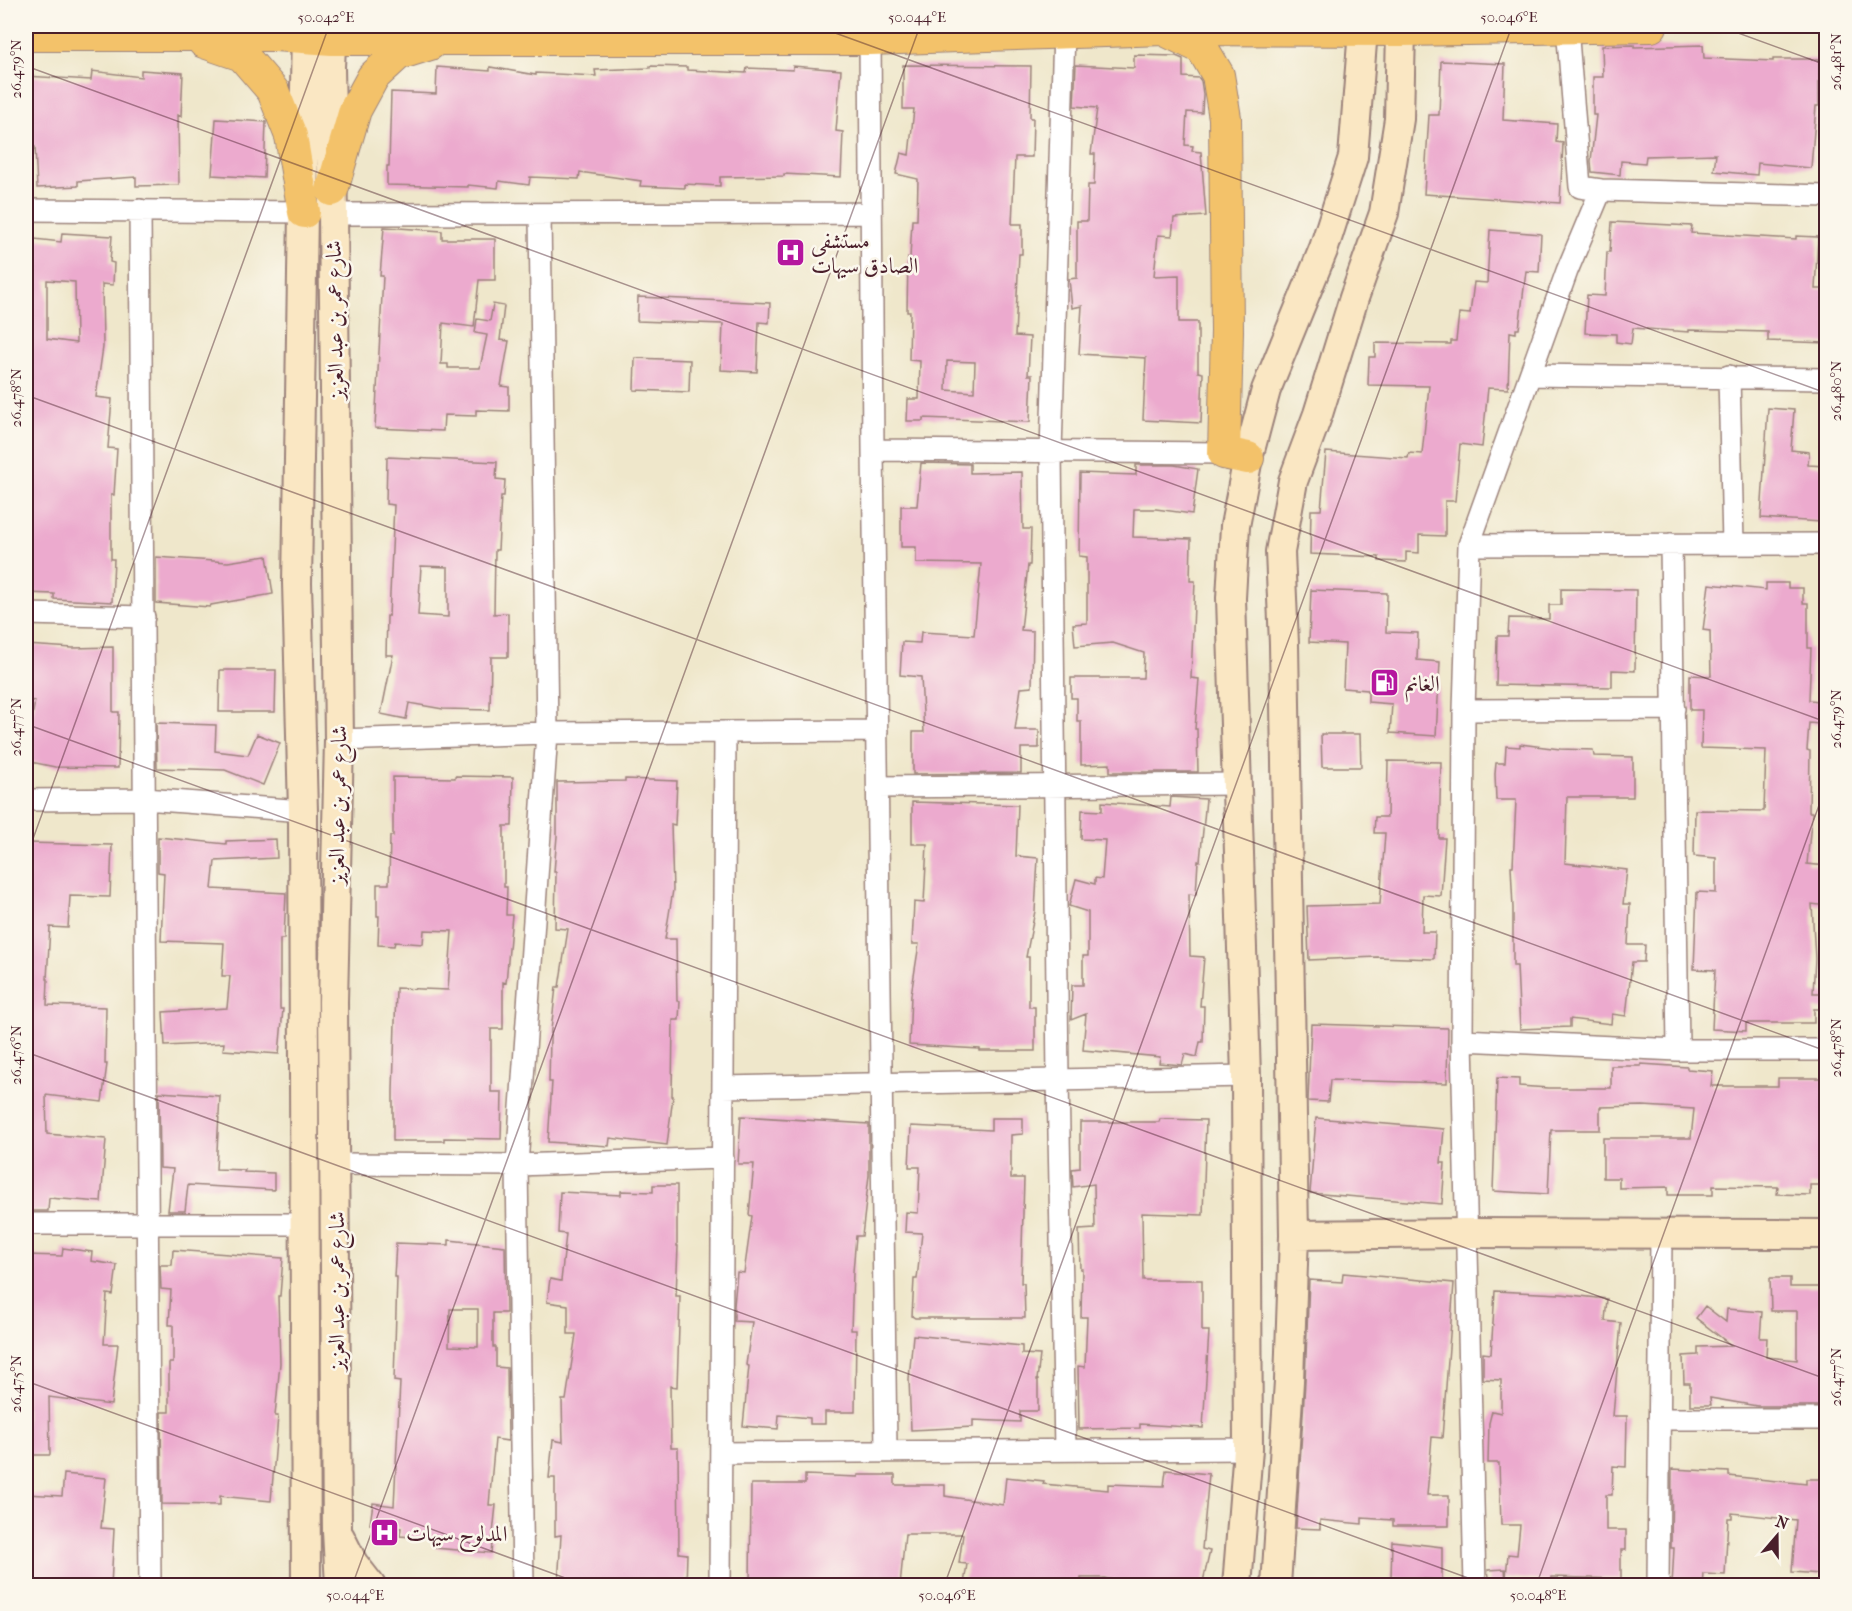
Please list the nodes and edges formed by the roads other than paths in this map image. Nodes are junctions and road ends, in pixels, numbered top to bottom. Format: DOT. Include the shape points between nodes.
graph roads {
  1 [pos="1651,26"];
  2 [pos="1567,27"];
  3 [pos="1363,28"];
  4 [pos="1401,28"];
  5 [pos="1164,29"];
  6 [pos="319,32"];
  7 [pos="1064,32"];
  8 [pos="26,35"];
  9 [pos="158,35"];
  10 [pos="450,38"];
  11 [pos="870,39"];
  12 [pos="1601,190"];
  13 [pos="1827,196"];
  14 [pos="323,205"];
  15 [pos="26,210"];
  16 [pos="140,210"];
  17 [pos="871,213"];
  18 [pos="540,215"];
  19 [pos="1530,375"];
  20 [pos="1729,376"];
  21 [pos="1827,379"];
  22 [pos="873,450"];
  23 [pos="1052,451"];
  24 [pos="1236,455"];
  25 [pos="1671,544"];
  26 [pos="1733,544"];
  27 [pos="1827,544"];
  28 [pos="1469,545"];
  29 [pos="26,614"];
  30 [pos="144,617"];
  31 [pos="1674,709"];
  32 [pos="1464,710"];
  33 [pos="877,731"];
  34 [pos="725,732"];
  35 [pos="547,733"];
  36 [pos="339,741"];
  37 [pos="1237,784"];
  38 [pos="878,787"];
  39 [pos="1055,787"];
  40 [pos="146,799"];
  41 [pos="26,800"];
  42 [pos="303,811"];
  43 [pos="1462,1040"];
  44 [pos="1678,1050"];
  45 [pos="1827,1050"];
  46 [pos="1246,1076"];
  47 [pos="1058,1080"];
  48 [pos="881,1084"];
  49 [pos="723,1087"];
  50 [pos="723,1158"];
  51 [pos="336,1164"];
  52 [pos="517,1166"];
  53 [pos="26,1224"];
  54 [pos="148,1224"];
  55 [pos="304,1224"];
  56 [pos="1467,1233"];
  57 [pos="1661,1234"];
  58 [pos="1827,1234"];
  59 [pos="1294,1235"];
  60 [pos="1659,1419"];
  61 [pos="1827,1419"];
  62 [pos="1065,1449"];
  63 [pos="1248,1449"];
  64 [pos="886,1451"];
  65 [pos="721,1453"];
  66 [pos="337,1531"];
  67 [pos="150,1586"];
  68 [pos="306,1586"];
  69 [pos="340,1586"];
  70 [pos="371,1586"];
  71 [pos="523,1586"];
  72 [pos="720,1586"];
  73 [pos="1237,1586"];
  74 [pos="1276,1586"];
  75 [pos="1475,1586"];
  76 [pos="1658,1586"];
  1 -- 2 [label="main road"];
  2 -- 4 [label="main road"];
  2 -- 12 [label="street" via="1580,186"];
  3 -- 4 [label="main road"];
  3 -- 5 [label="main road"];
  3 -- 24 [label="street" via="1353,157 1324,248"];
  4 -- 59 [label="street" via="1399,119 1384,213 1293,481 1280,552"];
  5 -- 7 [label="main road"];
  5 -- 24 [label="main road" via="1202,48 1218,75 1225,118 1227,331"];
  6 -- 9 [label="main road"];
  6 -- 10 [label="main road"];
  6 -- 14 [label="street"];
  7 -- 11 [label="main road"];
  7 -- 23 [label="street"];
  8 -- 9 [label="main road"];
  9 -- 14 [label="main road" via="206,42 242,55 273,91"];
  10 -- 11 [label="main road"];
  10 -- 14 [label="main road" via="398,54 373,77 355,110"];
  11 -- 17 [label="street"];
  12 -- 13 [label="street"];
  12 -- 19 [label="street"];
  14 -- 16 [label="street"];
  14 -- 18 [label="street"];
  14 -- 36 [label="street, شارع عمر بن عبد العزيز"];
  14 -- 42 [label="street, شارع عمر بن عبد العزيز" via="297,583"];
  15 -- 16 [label="street"];
  16 -- 30 [label="street"];
  17 -- 18 [label="street"];
  17 -- 22 [label="street"];
  18 -- 35 [label="street"];
  19 -- 20 [label="street"];
  19 -- 28 [label="street"];
  20 -- 21 [label="street"];
  20 -- 26 [label="street"];
  22 -- 23 [label="street"];
  22 -- 33 [label="street"];
  23 -- 24 [label="street"];
  23 -- 39 [label="street"];
  24 -- 37 [label="street" via="1232,598"];
  25 -- 26 [label="street"];
  25 -- 28 [label="street"];
  25 -- 31 [label="street"];
  26 -- 27 [label="street"];
  28 -- 32 [label="street"];
  29 -- 30 [label="street"];
  30 -- 40 [label="street"];
  31 -- 32 [label="street"];
  31 -- 44 [label="street"];
  32 -- 43 [label="street"];
  33 -- 34 [label="street"];
  33 -- 38 [label="street"];
  34 -- 35 [label="street"];
  34 -- 49 [label="street"];
  35 -- 36 [label="street"];
  35 -- 52 [label="street"];
  36 -- 51 [label="street, شارع عمر بن عبد العزيز" via="333,1002"];
  37 -- 39 [label="street"];
  37 -- 46 [label="street"];
  38 -- 39 [label="street"];
  38 -- 48 [label="street"];
  39 -- 47 [label="street"];
  40 -- 41 [label="street"];
  40 -- 42 [label="street"];
  40 -- 54 [label="street"];
  42 -- 55 [label="street, شارع عمر بن عبد العزيز"];
  43 -- 44 [label="street"];
  43 -- 56 [label="street"];
  44 -- 45 [label="street"];
  46 -- 47 [label="street"];
  46 -- 63 [label="street"];
  47 -- 48 [label="street"];
  47 -- 62 [label="street"];
  48 -- 49 [label="street"];
  48 -- 64 [label="street"];
  49 -- 50 [label="street"];
  50 -- 52 [label="street"];
  50 -- 65 [label="street"];
  51 -- 52 [label="street"];
  51 -- 66 [label="street, شارع عمر بن عبد العزيز"];
  52 -- 71 [label="street"];
  53 -- 54 [label="street"];
  54 -- 55 [label="street"];
  54 -- 67 [label="street"];
  55 -- 68 [label="street, شارع عمر بن عبد العزيز"];
  56 -- 57 [label="street"];
  56 -- 59 [label="street"];
  56 -- 75 [label="street"];
  57 -- 58 [label="street"];
  57 -- 60 [label="street"];
  59 -- 74 [label="street"];
  60 -- 61 [label="street"];
  60 -- 76 [label="street"];
  62 -- 63 [label="street"];
  62 -- 64 [label="street"];
  63 -- 73 [label="street"];
  64 -- 65 [label="street"];
  65 -- 72 [label="street"];
  66 -- 69 [label="street, شارع عمر بن عبد العزيز"];
  66 -- 70 [label="street" via="353,1563"];
}
